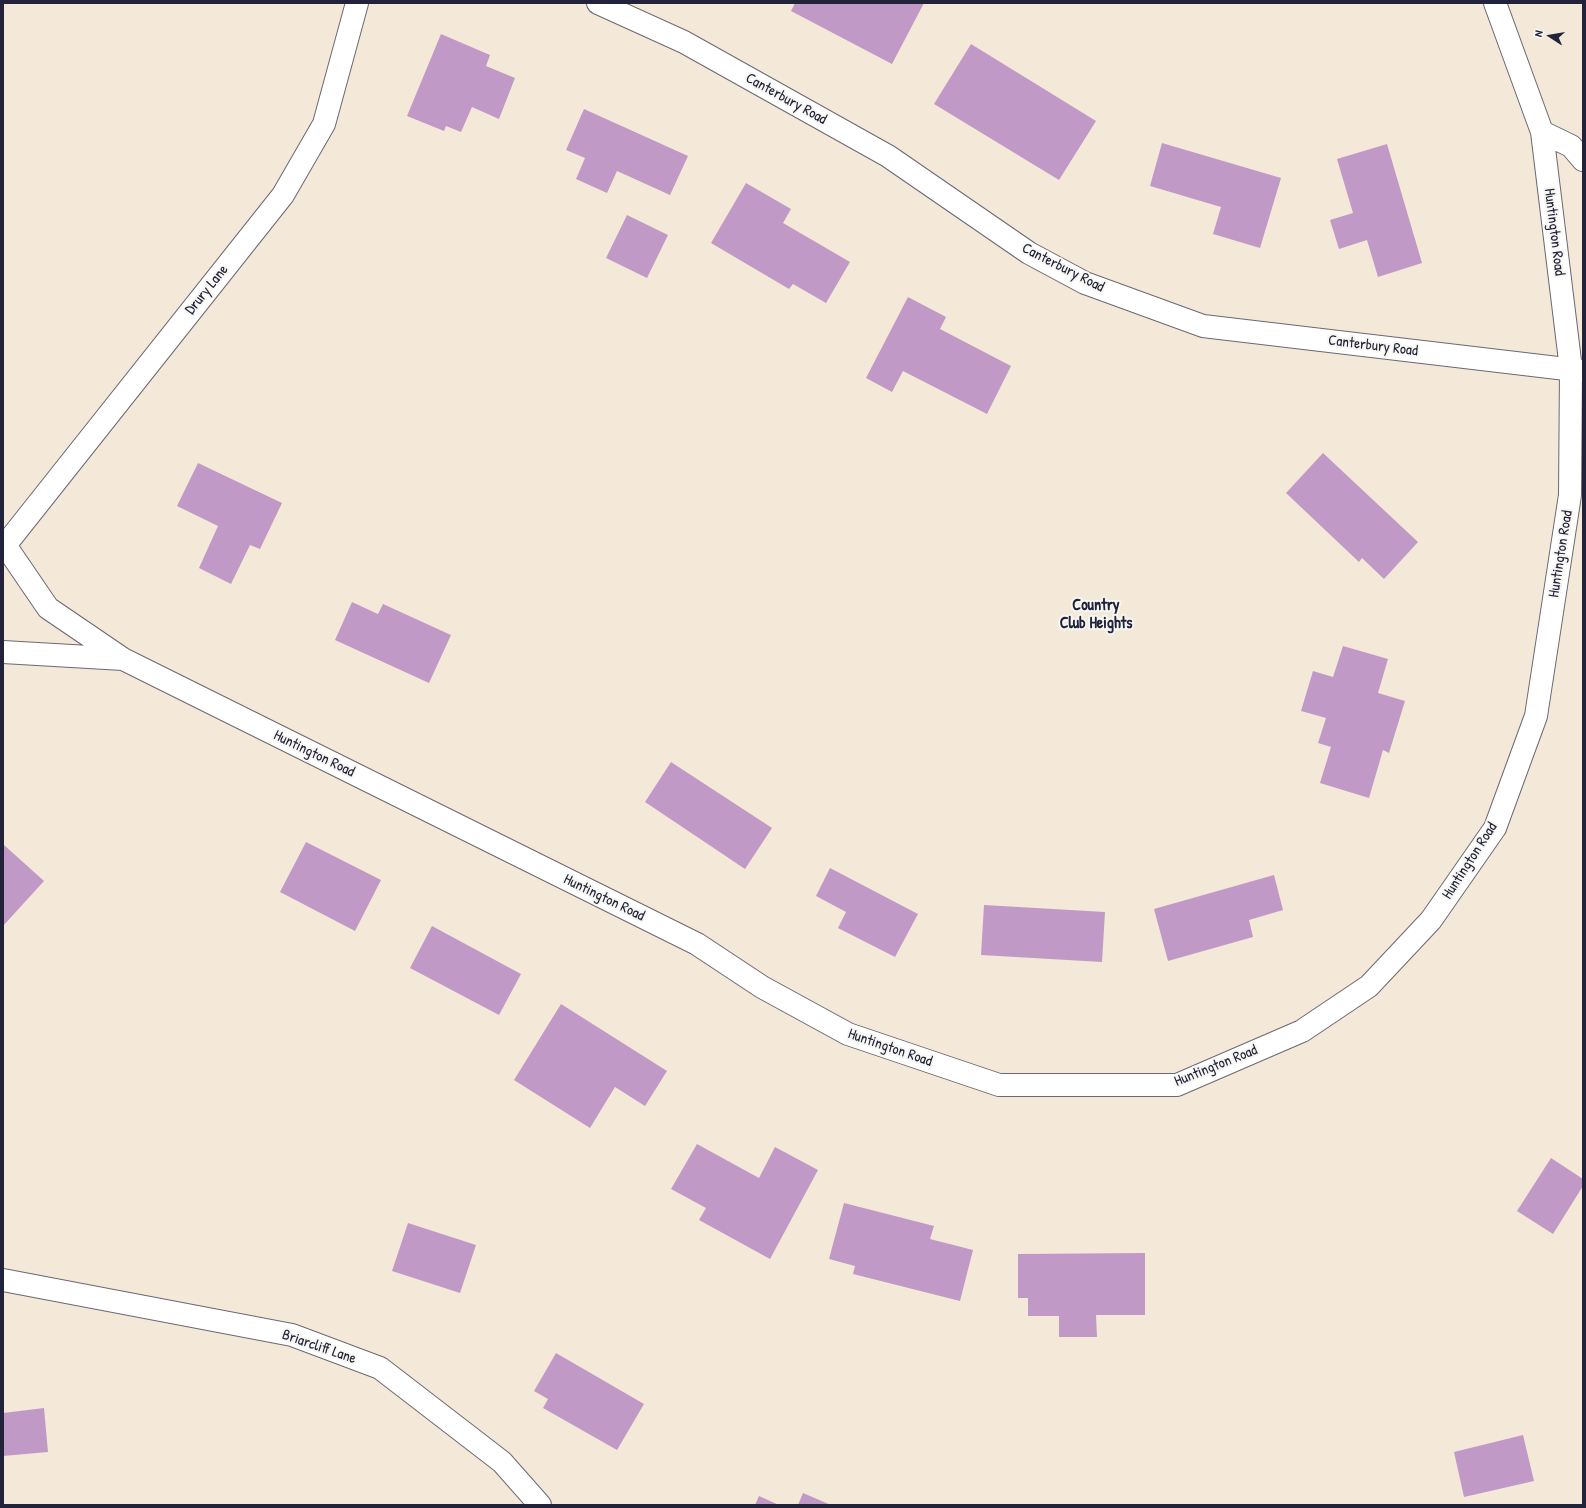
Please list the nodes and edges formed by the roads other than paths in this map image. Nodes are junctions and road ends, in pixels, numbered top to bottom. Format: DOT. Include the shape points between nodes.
graph roads {
  1 [pos="357,3"];
  2 [pos="598,3"];
  3 [pos="1495,3"];
  4 [pos="1542,132"];
  5 [pos="1583,160"];
  6 [pos="1577,370"];
  7 [pos="4,546"];
  8 [pos="3,652"];
  9 [pos="123,659"];
  10 [pos="3,1280"];
  11 [pos="540,1505"];
  1 -- 7 [label="street, Drury Lane" via="324,124 283,195"];
  2 -- 6 [label="street, Canterbury Road" via="684,42 888,156 1030,253 1085,283 1203,326"];
  3 -- 4 [label="street, Huntington Road"];
  4 -- 5 [label="street" via="1570,146"];
  4 -- 6 [label="street, Huntington Road"];
  6 -- 9 [label="street, Huntington Road" via="1570,495 1536,716 1495,828 1431,920 1369,986 1302,1031 1178,1085 999,1085 848,1034 762,987 697,944"];
  7 -- 9 [label="street" via="48,608"];
  8 -- 9 [label="street, Huntington Road"];
  10 -- 11 [label="street, Briarcliff Lane" via="292,1335 380,1368 502,1462"];
}
